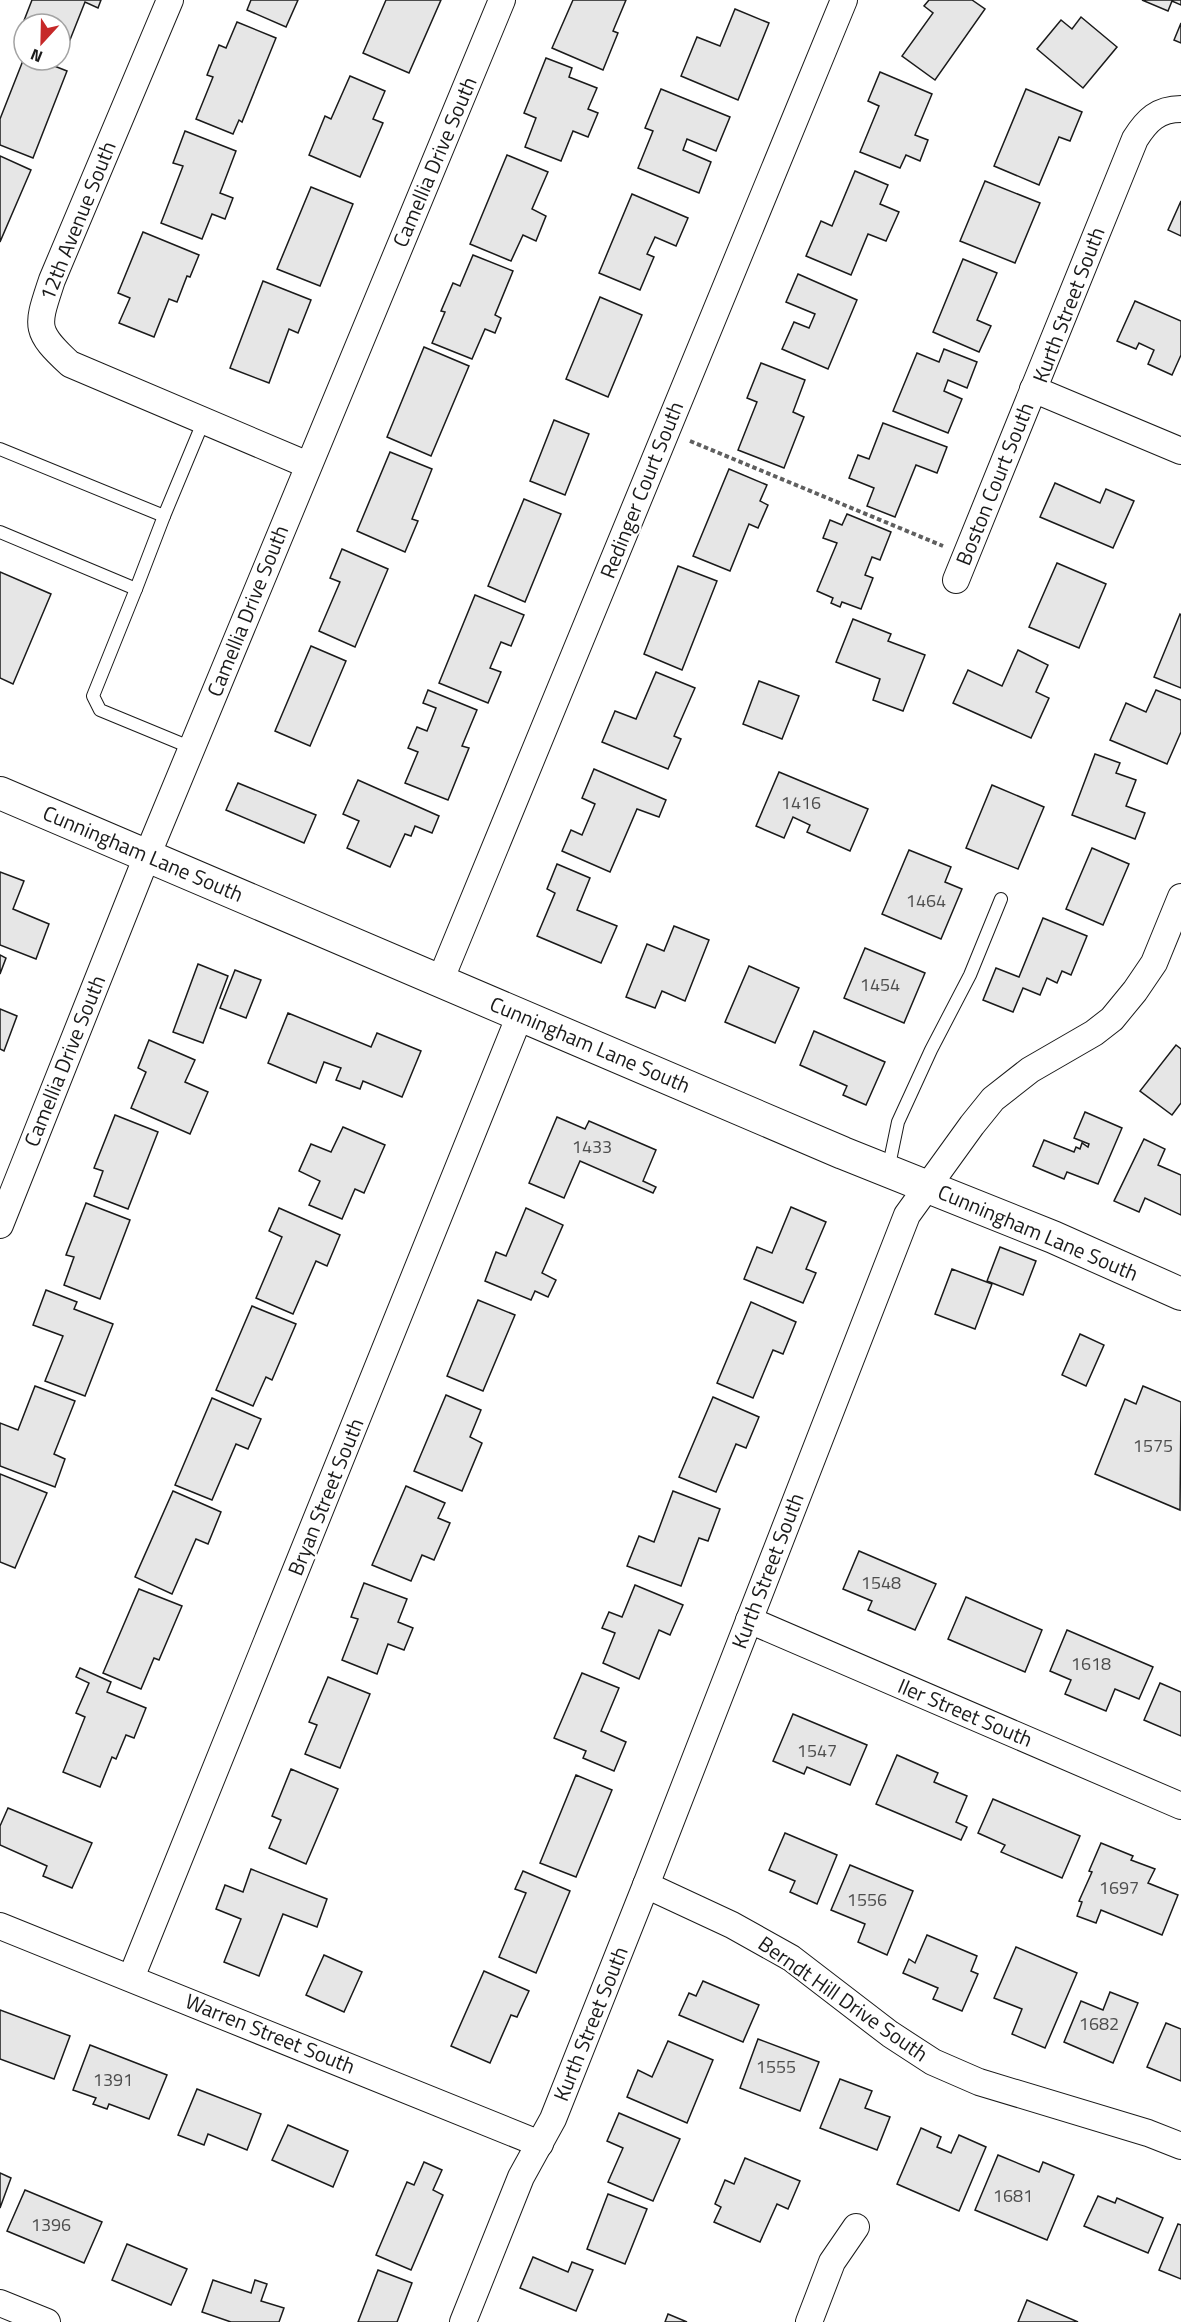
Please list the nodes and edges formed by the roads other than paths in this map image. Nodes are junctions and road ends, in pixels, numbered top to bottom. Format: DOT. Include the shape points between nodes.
graph roads {
  1 [pos="170,0"];
  2 [pos="502,0"];
  3 [pos="844,0"];
  4 [pos="1169,111"];
  5 [pos="1033,389"];
  6 [pos="204,420"];
  7 [pos="0,449"];
  8 [pos="1181,451"];
  9 [pos="308,465"];
  10 [pos="164,516"];
  11 [pos="0,532"];
  12 [pos="956,580"];
  13 [pos="136,589"];
  14 [pos="192,748"];
  15 [pos="0,793"];
  16 [pos="147,856"];
  17 [pos="1181,897"];
  18 [pos="1001,899"];
  19 [pos="440,981"];
  20 [pos="520,1015"];
  21 [pos="888,1171"];
  22 [pos="928,1187"];
  23 [pos="0,1225"];
  24 [pos="1181,1294"];
  25 [pos="749,1620"];
  26 [pos="1181,1806"];
  27 [pos="646,1886"];
  28 [pos="0,1926"];
  29 [pos="131,1978"];
  30 [pos="540,2144"];
  31 [pos="1181,2146"];
  32 [pos="856,2227"];
  33 [pos="0,2303"];
  34 [pos="47,2322"];
  35 [pos="463,2322"];
  36 [pos="809,2322"];
  1 -- 6 [label="street, 12th Avenue South" via="51,280 40,319 47,343 70,364"];
  2 -- 9 [label="street, Camellia Drive South"];
  3 -- 19 [label="street, Redinger Court South"];
  4 -- 5 [label="street, Kurth Street South" via="1145,124 1136,139"];
  5 -- 8 [label="street, Kurth Street South"];
  5 -- 12 [label="street, Boston Court South"];
  6 -- 9 [label="street, 12th Avenue South"];
  6 -- 10 [label="lane"];
  7 -- 10 [label="lane"];
  9 -- 14 [label="street, Camellia Drive South"];
  10 -- 13 [label="lane"];
  11 -- 13 [label="lane"];
  13 -- 14 [label="lane" via="93,696 100,710"];
  14 -- 16 [label="street, Camellia Drive South"];
  15 -- 16 [label="street, Cunningham Lane South"];
  16 -- 19 [label="street, Cunningham Lane South"];
  16 -- 23 [label="street, Camellia Drive South"];
  17 -- 22 [label="street, Kurth Street South" via="1154,963 1112,1019 1030,1070 993,1099"];
  18 -- 21 [label="lane" via="970,975 898,1122"];
  19 -- 20 [label="street, Cunningham Lane South"];
  20 -- 21 [label="street, Cunningham Lane South"];
  20 -- 29 [label="street, Bryan Street South"];
  21 -- 22 [label="street, Cunningham Lane South"];
  22 -- 24 [label="street, Cunningham Lane South"];
  22 -- 25 [label="street, Kurth Street South" via="907,1215"];
  25 -- 26 [label="street, Iler Street South"];
  25 -- 27 [label="street, Kurth Street South"];
  27 -- 30 [label="street, Kurth Street South"];
  27 -- 31 [label="street, Berndt Hill Drive South" via="732,1925 791,1958 933,2062 979,2082"];
  28 -- 29 [label="street, Warren Street South"];
  29 -- 30 [label="street, Warren Street South"];
  30 -- 35 [label="street, Kurth Street South" via="521,2177"];
  32 -- 36 [label="street" via="832,2262"];
  33 -- 34 [label="street"];
}
